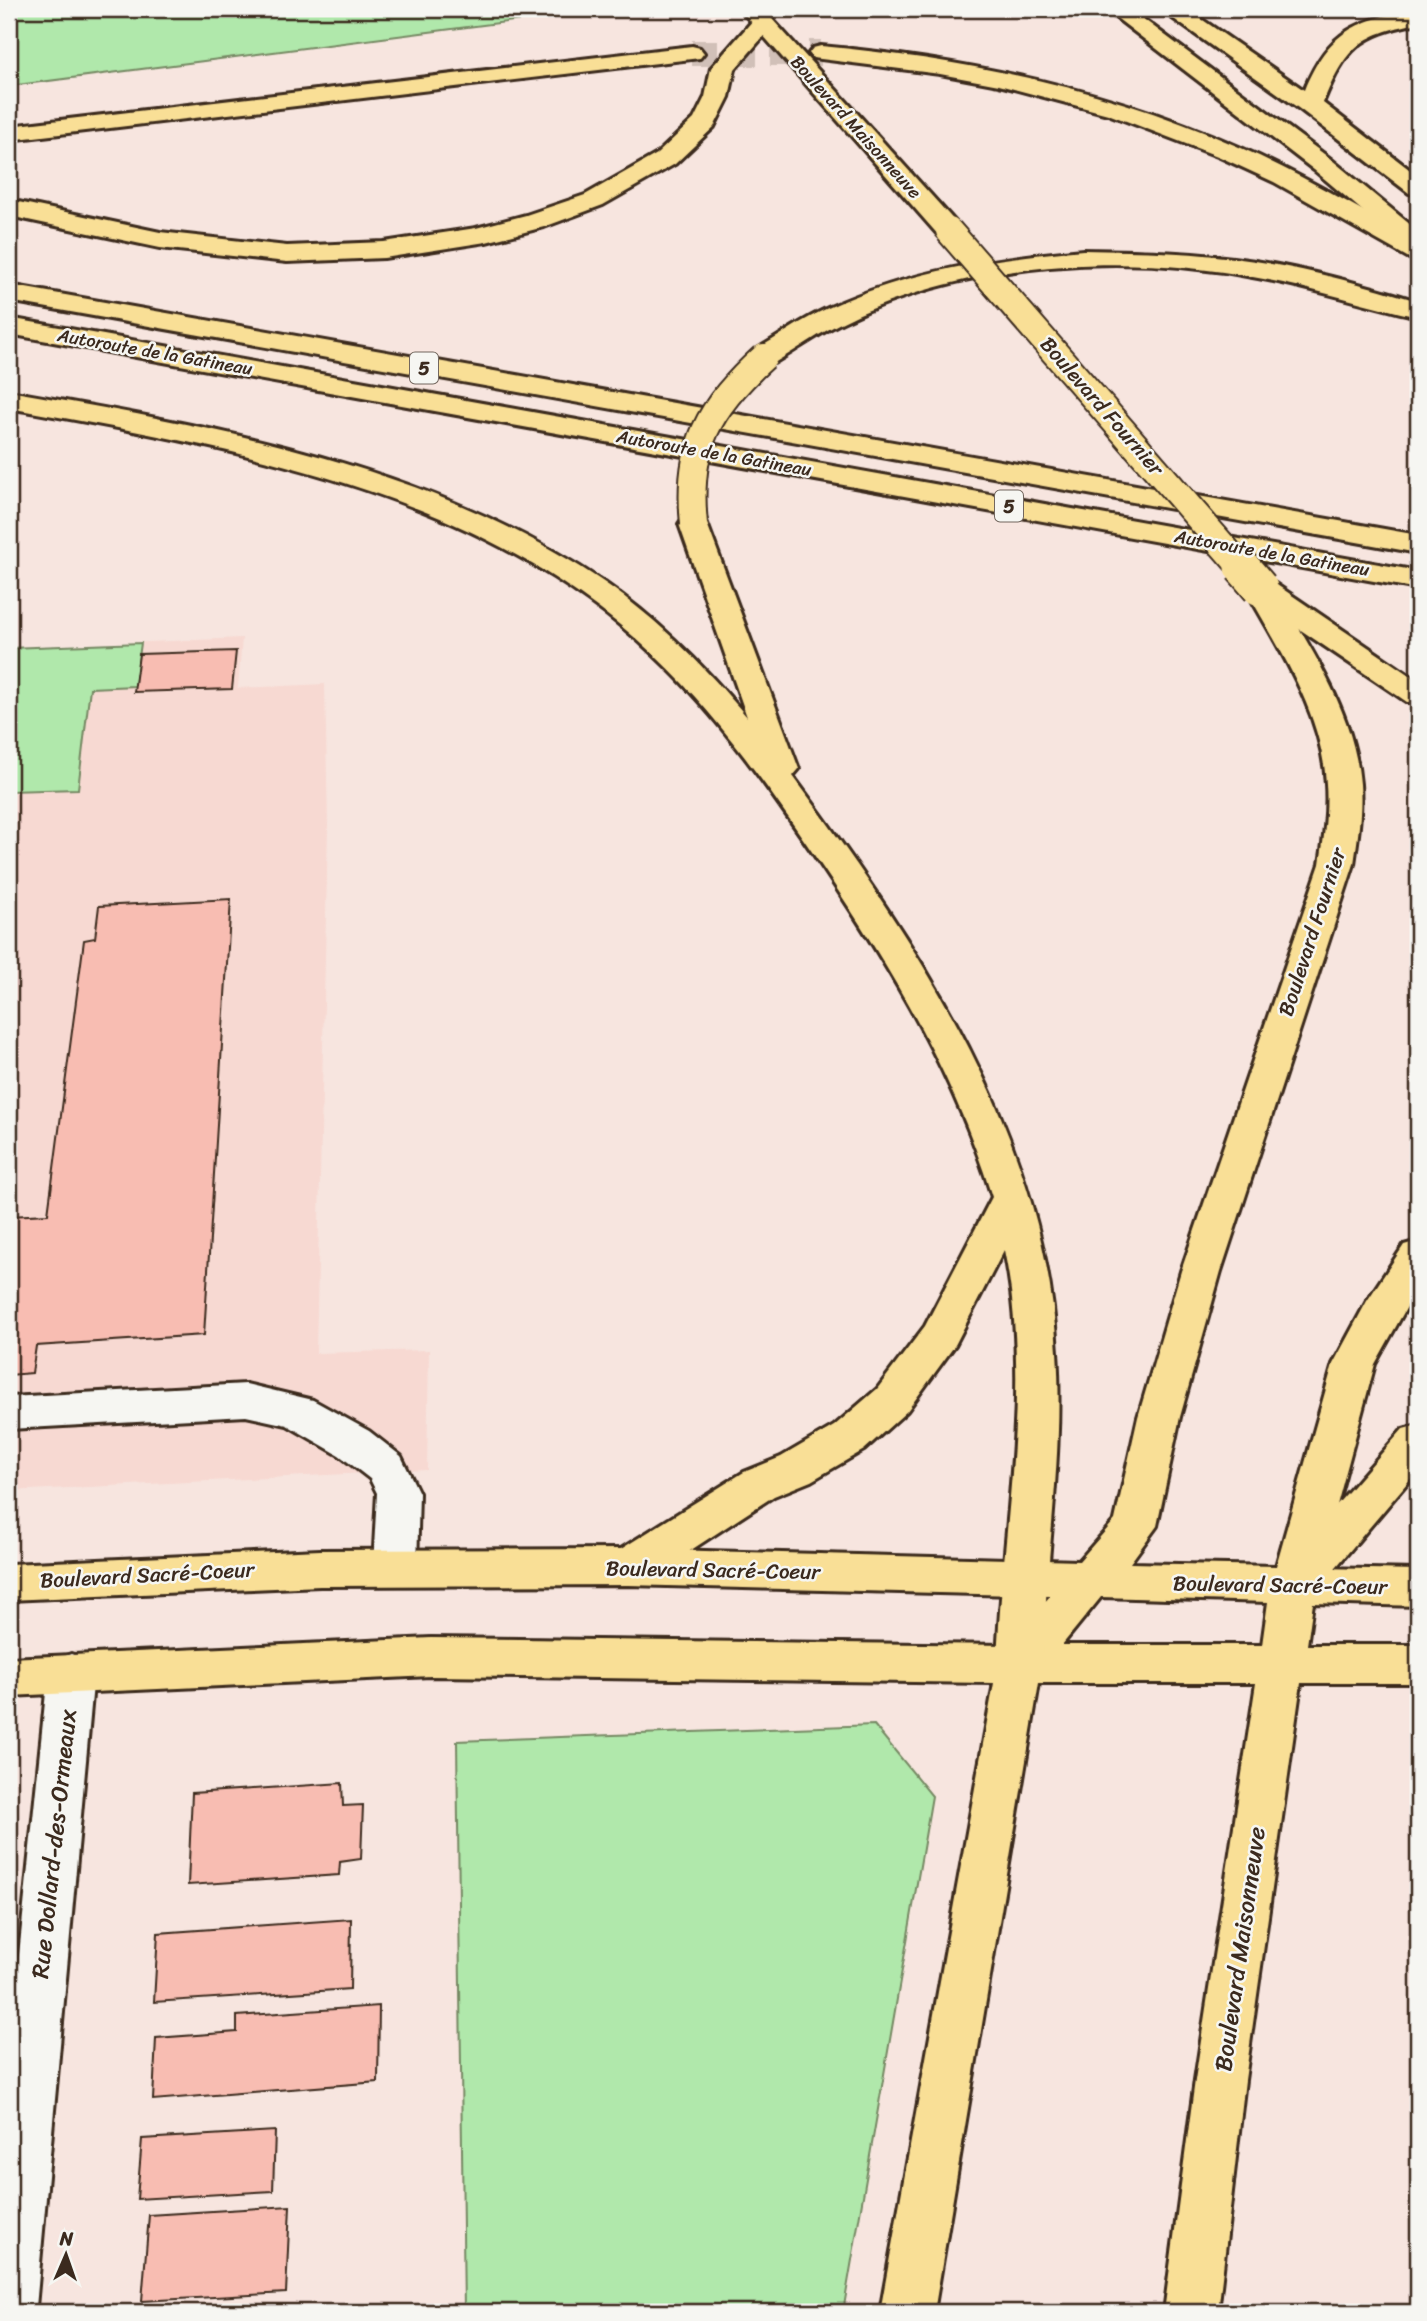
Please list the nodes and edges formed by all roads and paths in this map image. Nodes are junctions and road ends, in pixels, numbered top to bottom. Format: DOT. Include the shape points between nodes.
graph roads {
  1 [pos="1116,9"];
  2 [pos="1172,9"];
  3 [pos="757,16"];
  4 [pos="1418,16"];
  5 [pos="692,53"];
  6 [pos="821,53"];
  7 [pos="1310,105"];
  8 [pos="9,133"];
  9 [pos="1418,188"];
  10 [pos="9,208"];
  11 [pos="1371,217"];
  12 [pos="949,231"];
  13 [pos="1418,244"];
  14 [pos="1418,251"];
  15 [pos="9,276"];
  16 [pos="9,293"];
  17 [pos="1418,309"];
  18 [pos="9,326"];
  19 [pos="214,330"];
  20 [pos="9,400"];
  21 [pos="1418,544"];
  22 [pos="1418,580"];
  23 [pos="1260,588"];
  24 [pos="1418,695"];
  25 [pos="792,800"];
  26 [pos="1012,1195"];
  27 [pos="1418,1255"];
  28 [pos="9,1413"];
  29 [pos="1418,1441"];
  30 [pos="395,1567"];
  31 [pos="629,1567"];
  32 [pos="1023,1578"];
  33 [pos="1090,1581"];
  34 [pos="9,1582"];
  35 [pos="1293,1586"];
  36 [pos="1418,1588"];
  37 [pos="1020,1664"];
  38 [pos="1280,1664"];
  39 [pos="1418,1664"];
  40 [pos="71,1673"];
  41 [pos="9,1677"];
  42 [pos="9,2307"];
  43 [pos="907,2312"];
  44 [pos="1191,2312"];
  1 -- 11 [label="main road" via="1313,157"];
  2 -- 7 [label="main road"];
  3 -- 10 [label="main road" via="723,68 705,122 666,159 594,200 477,236 354,253 264,252 160,240"];
  3 -- 12 [label="main road, Boulevard Maisonneuve"];
  4 -- 7 [label="main road" via="1370,27 1341,43 1325,65"];
  5 -- 8 [label="main road"];
  6 -- 11 [label="main road" via="951,69 1093,104 1233,155"];
  7 -- 9 [label="main road"];
  11 -- 13 [label="main road"];
  11 -- 14 [label="main road"];
  12 -- 23 [label="main road, Boulevard Fournier, bridge"];
  15 -- 19 [label="main road"];
  16 -- 19 [label="main road, Autoroute de la Gatineau / 5"];
  17 -- 25 [label="main road, bridge" via="1348,287 1245,267 1143,258 1047,261 958,274 869,299 813,324 764,357 716,407 694,451 690,482 694,524 706,562"];
  18 -- 22 [label="main road, Autoroute de la Gatineau / 5"];
  19 -- 21 [label="main road, Autoroute de la Gatineau / 5"];
  20 -- 25 [label="main road" via="281,456 400,492 498,533 598,592 667,649"];
  23 -- 24 [label="main road"];
  23 -- 33 [label="main road, Boulevard Fournier" via="1332,725 1344,776 1342,838 1329,890 1174,1357 1135,1526"];
  25 -- 26 [label="main road" via="875,917 946,1034 985,1111"];
  26 -- 31 [label="main road" via="933,1346 892,1400 849,1438 796,1469 759,1483"];
  26 -- 32 [label="main road" via="1026,1258 1037,1348 1038,1416"];
  27 -- 35 [label="main road" via="1354,1364"];
  28 -- 30 [label="street" via="246,1400 298,1410 386,1468 398,1493"];
  29 -- 35 [label="main road"];
  30 -- 31 [label="main road, Boulevard Sacré-Coeur"];
  30 -- 34 [label="main road, Boulevard Sacré-Coeur"];
  31 -- 32 [label="main road, Boulevard Sacré-Coeur"];
  32 -- 33 [label="main road, Boulevard Sacré-Coeur"];
  32 -- 37 [label="main road"];
  33 -- 35 [label="main road, Boulevard Sacré-Coeur"];
  33 -- 37 [label="main road, Boulevard Fournier"];
  35 -- 36 [label="main road, Boulevard Sacré-Coeur"];
  35 -- 38 [label="main road, Boulevard Maisonneuve"];
  37 -- 38 [label="main road"];
  37 -- 40 [label="main road" via="430,1657"];
  37 -- 43 [label="main road"];
  38 -- 39 [label="main road"];
  38 -- 44 [label="main road, Boulevard Maisonneuve"];
  40 -- 41 [label="main road"];
  40 -- 42 [label="street, Rue Dollard-des-Ormeaux"];
}
